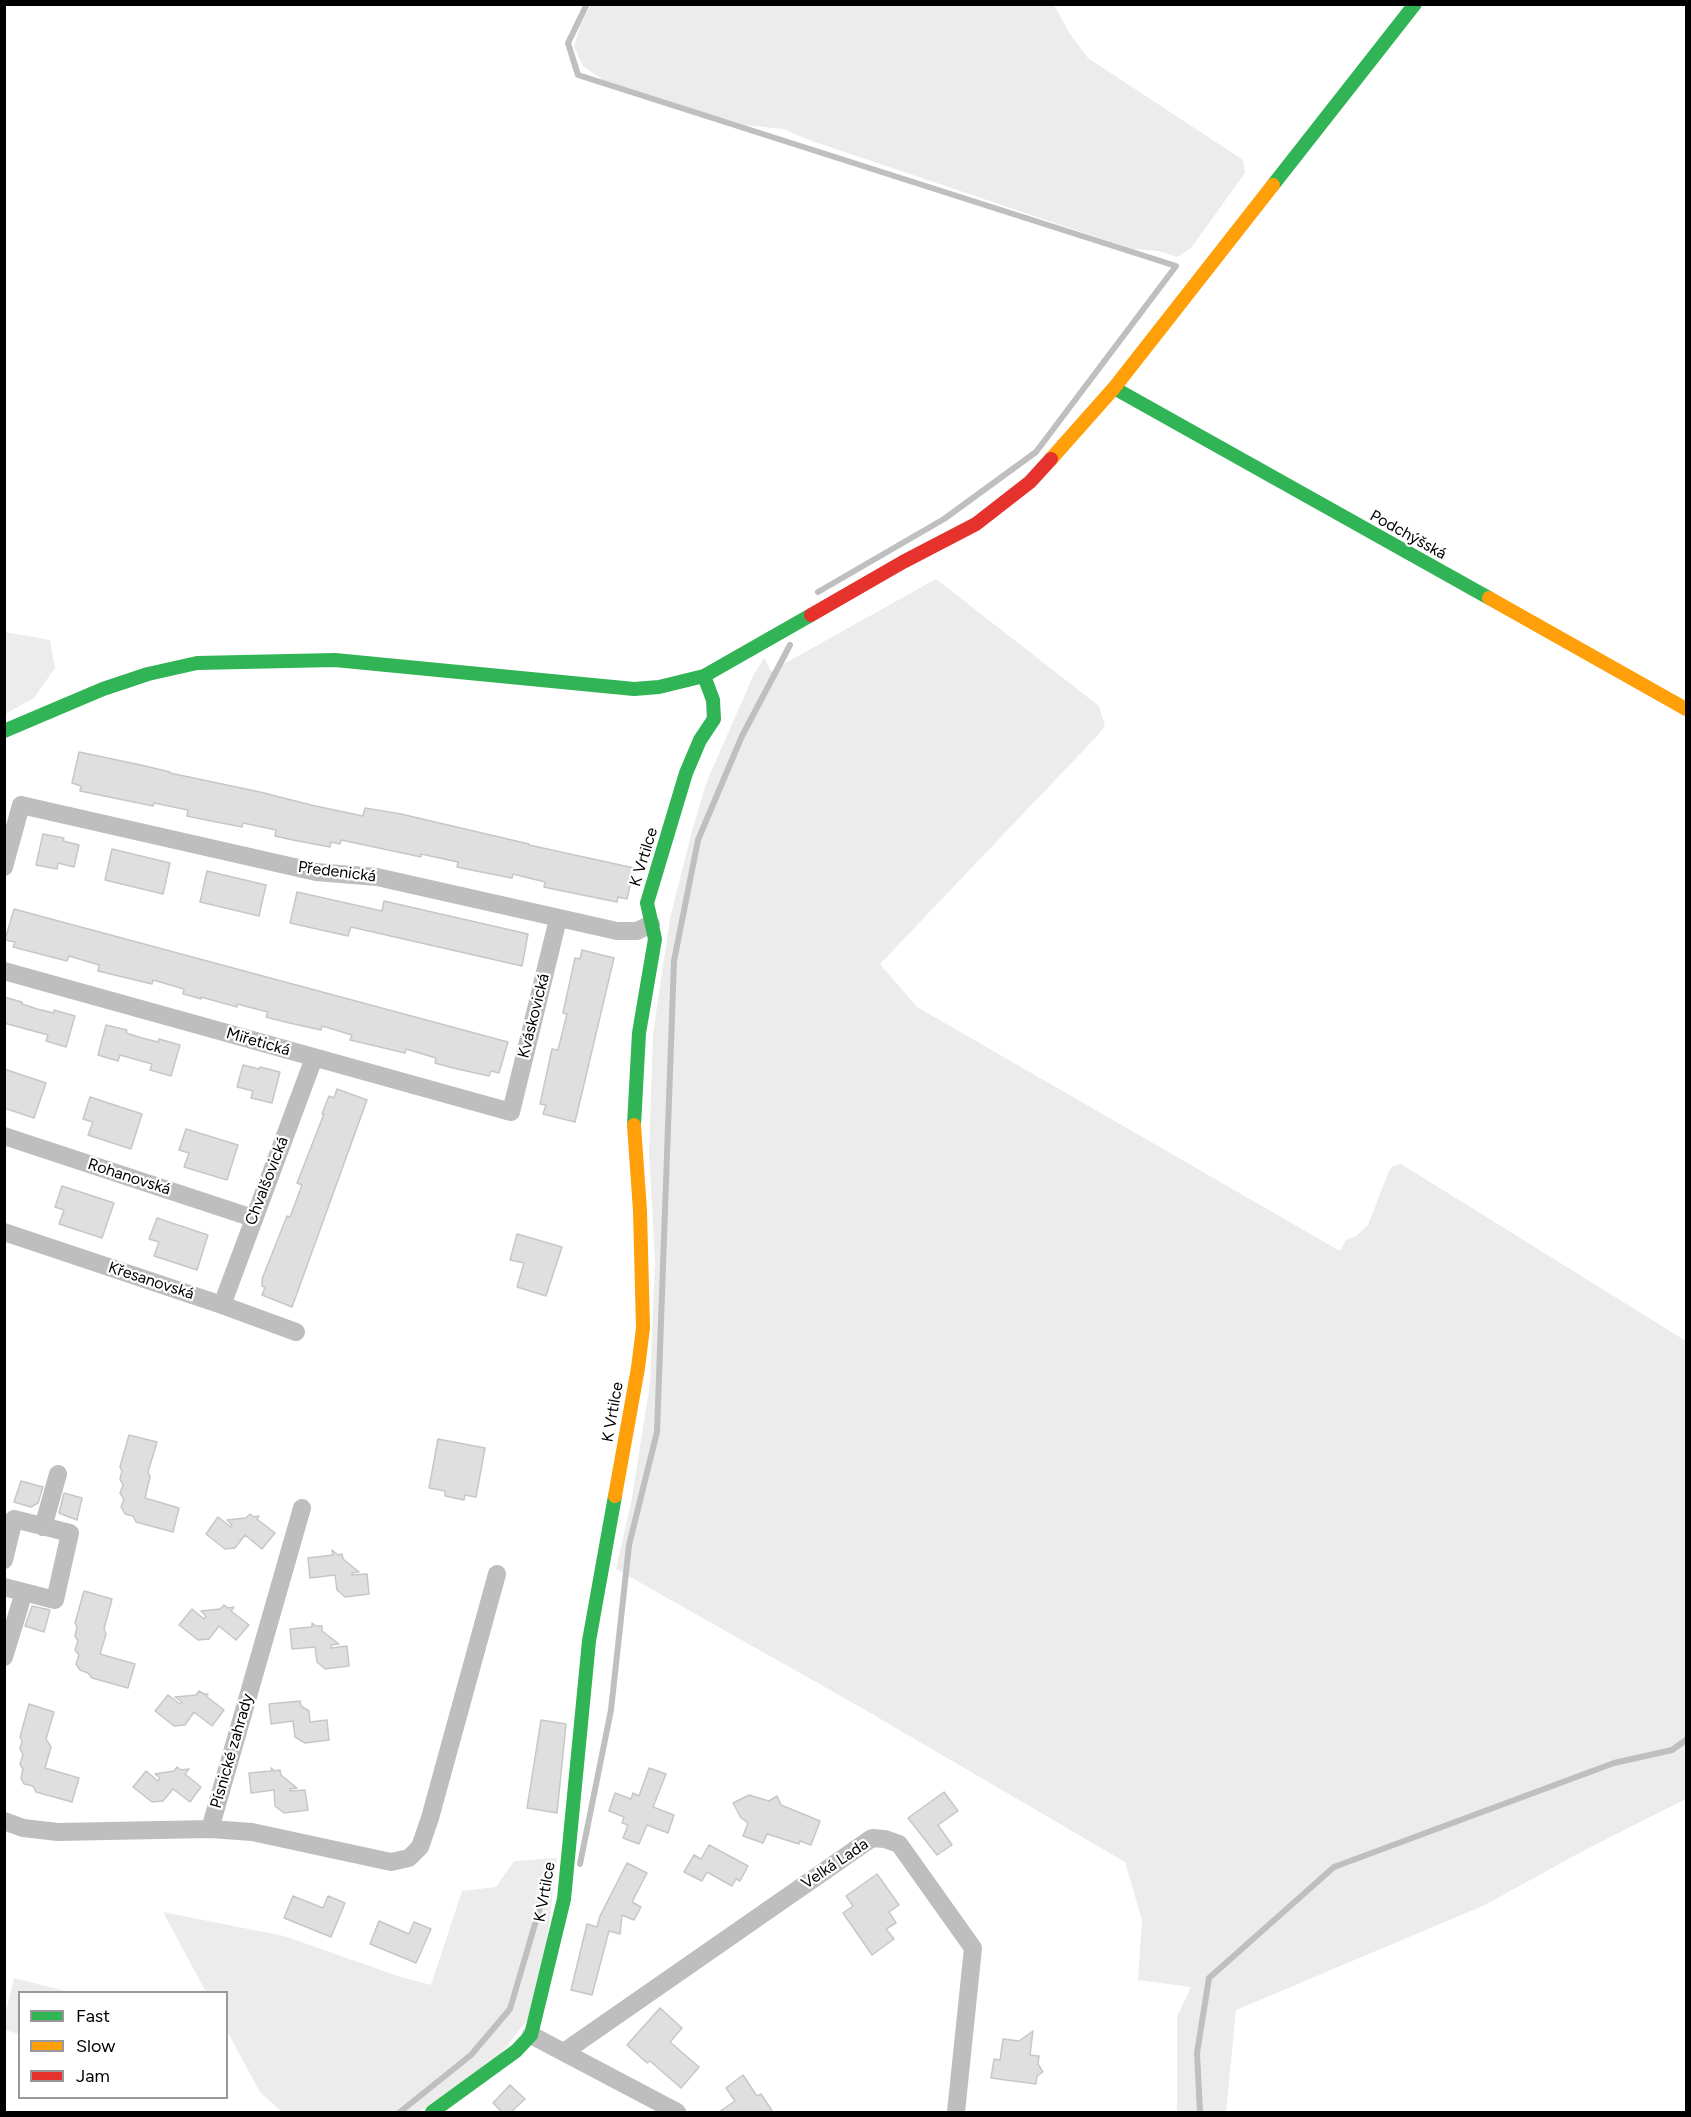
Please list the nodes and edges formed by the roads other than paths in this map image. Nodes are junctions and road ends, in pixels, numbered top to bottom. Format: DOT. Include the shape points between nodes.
graph roads {
  1 [pos="1415,4"];
  2 [pos="1114,388"];
  3 [pos="704,676"];
  4 [pos="1686,709"];
  5 [pos="4,731"];
  6 [pos="4,867"];
  7 [pos="558,919"];
  8 [pos="651,924"];
  9 [pos="4,971"];
  10 [pos="314,1058"];
  11 [pos="511,1112"];
  12 [pos="4,1136"];
  13 [pos="253,1218"];
  14 [pos="4,1232"];
  15 [pos="222,1305"];
  16 [pos="296,1332"];
  17 [pos="58,1474"];
  18 [pos="302,1508"];
  19 [pos="43,1527"];
  20 [pos="4,1560"];
  21 [pos="497,1574"];
  22 [pos="4,1587"];
  23 [pos="24,1592"];
  24 [pos="4,1657"];
  25 [pos="4,1821"];
  26 [pos="210,1829"];
  27 [pos="531,2035"];
  28 [pos="564,2052"];
  29 [pos="432,2112"];
  30 [pos="677,2112"];
  31 [pos="956,2112"];
  1 -- 2 [label="street"];
  2 -- 3 [label="street" via="1030,482 976,524"];
  2 -- 4 [label="street, Podchýšská"];
  3 -- 5 [label="street" via="634,689 335,660 198,663 104,689"];
  3 -- 8 [label="street, K Vrtilce" via="713,700 714,718 686,773 647,903"];
  6 -- 7 [label="street, Předenická" via="21,806 316,872 377,877"];
  7 -- 8 [label="street, Předenická" via="627,932"];
  7 -- 11 [label="street, Kváskovická"];
  8 -- 27 [label="street, K Vrtilce" via="655,939 639,1033 634,1124 643,1328 589,1641 564,1899"];
  9 -- 10 [label="street, Miřetická"];
  10 -- 11 [label="street, Miřetická"];
  10 -- 13 [label="street, Chvalšovická"];
  12 -- 13 [label="street, Rohanovská"];
  13 -- 15 [label="street, Chvalšovická"];
  14 -- 15 [label="street, Křesanovská"];
  15 -- 16 [label="street, Křesanovská"];
  17 -- 19 [label="street"];
  18 -- 26 [label="street, Písnické zahrady"];
  19 -- 20 [label="street" via="14,1520"];
  19 -- 23 [label="street" via="70,1533 54,1600"];
  21 -- 26 [label="street" via="430,1818 420,1847 409,1858 391,1862 252,1832"];
  22 -- 23 [label="street"];
  23 -- 24 [label="street"];
  25 -- 26 [label="street, Písnické zahrady" via="23,1828 58,1832"];
  27 -- 28 [label="street"];
  27 -- 29 [label="street" via="516,2051"];
  28 -- 30 [label="street"];
  28 -- 31 [label="street, Velká Lada" via="872,1838 885,1839 898,1844 973,1948"];
}
